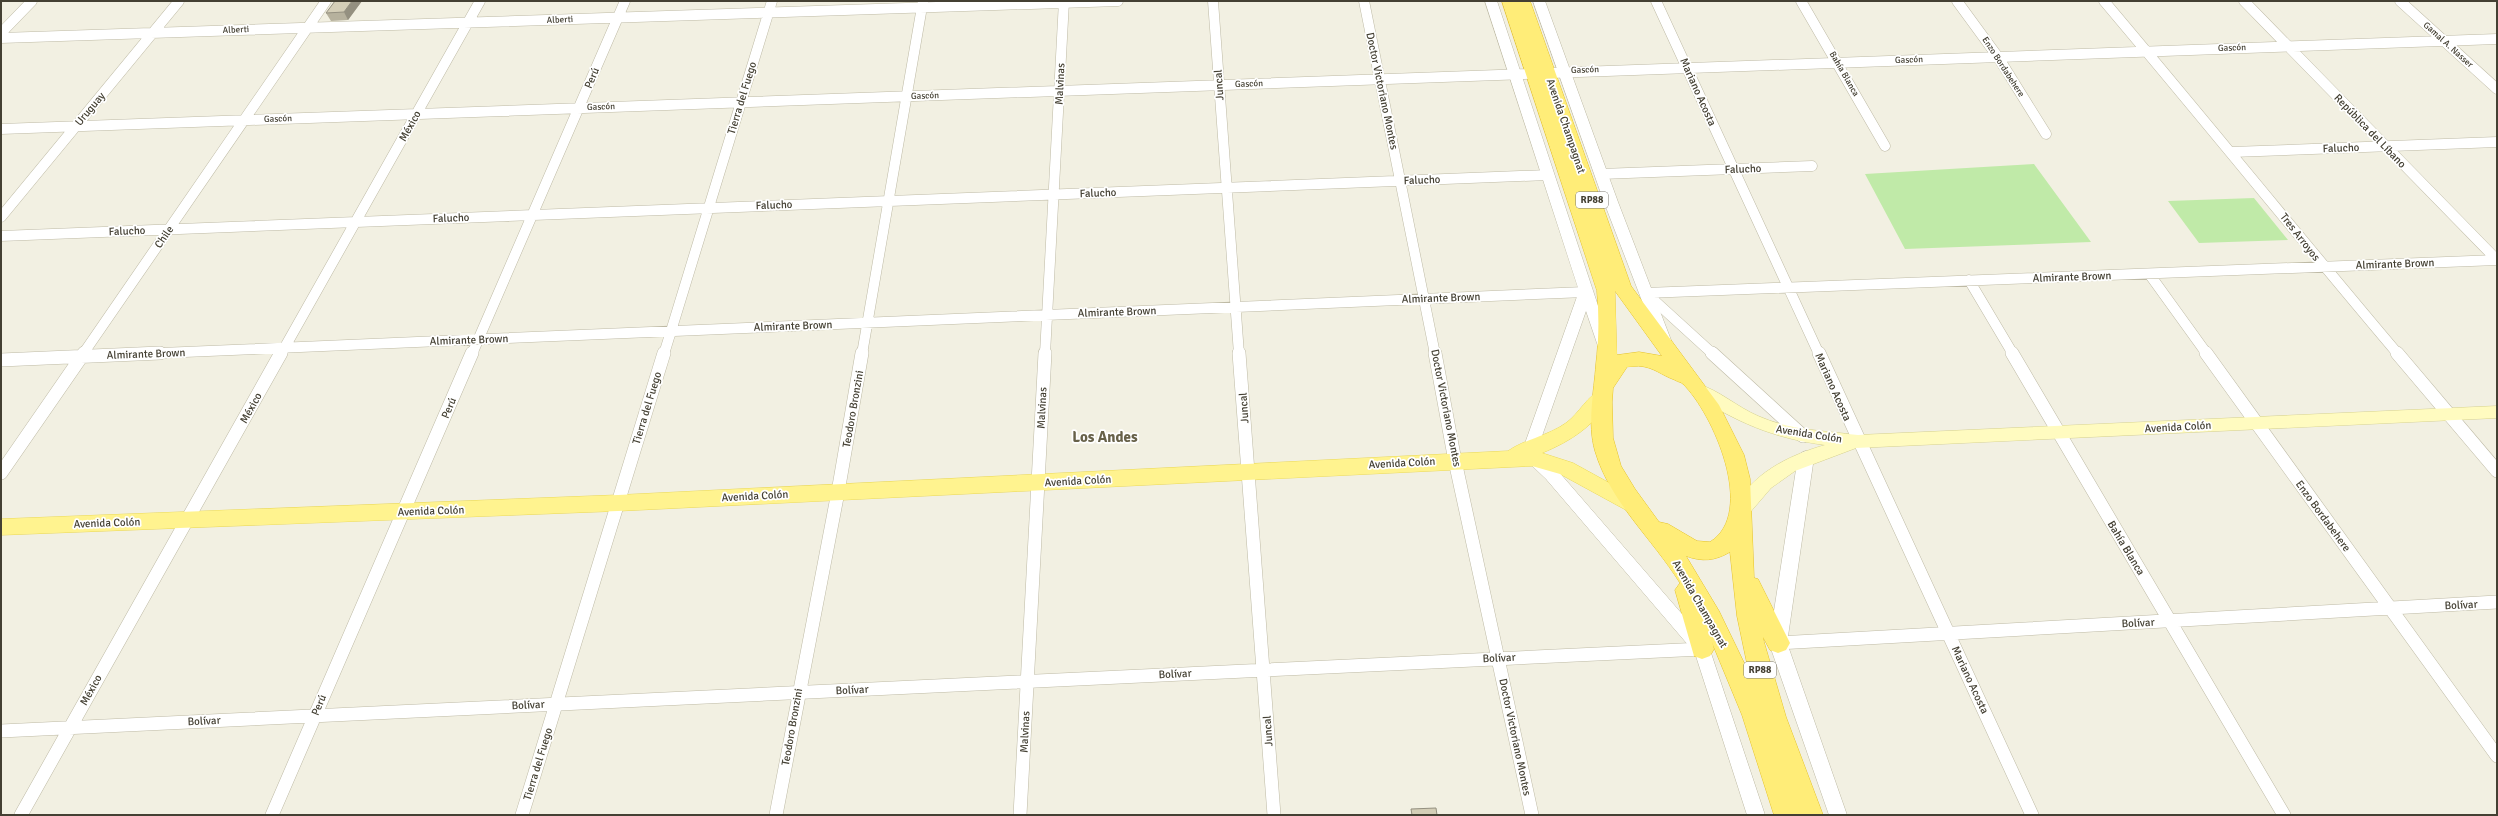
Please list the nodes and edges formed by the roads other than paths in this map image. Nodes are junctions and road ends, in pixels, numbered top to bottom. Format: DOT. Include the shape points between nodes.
graph roads {
  1 [pos="32,1"];
  2 [pos="179,1"];
  3 [pos="326,1"];
  4 [pos="480,1"];
  5 [pos="625,1"];
  6 [pos="1118,1"];
  7 [pos="1213,1"];
  8 [pos="1364,1"];
  9 [pos="1491,1"];
  10 [pos="1509,1"];
  11 [pos="1524,1"];
  12 [pos="1539,1"];
  13 [pos="1656,1"];
  14 [pos="1801,1"];
  15 [pos="1957,1"];
  16 [pos="2104,1"];
  17 [pos="2244,1"];
  18 [pos="2400,1"];
  19 [pos="1064,2"];
  20 [pos="923,4"];
  21 [pos="770,7"];
  22 [pos="618,18"];
  23 [pos="468,23"];
  24 [pos="307,28"];
  25 [pos="1,33"];
  26 [pos="153,33"];
  27 [pos="1,38"];
  28 [pos="2497,39"];
  29 [pos="2444,41"];
  30 [pos="2288,46"];
  31 [pos="2147,51"];
  32 [pos="1998,57"];
  33 [pos="1837,62"];
  34 [pos="1687,67"];
  35 [pos="1548,72"];
  36 [pos="1513,73"];
  37 [pos="1380,79"];
  38 [pos="1219,85"];
  39 [pos="2497,89"];
  40 [pos="1059,91"];
  41 [pos="907,96"];
  42 [pos="741,102"];
  43 [pos="579,108"];
  44 [pos="416,114"];
  45 [pos="244,120"];
  46 [pos="76,126"];
  47 [pos="1,129"];
  48 [pos="2046,134"];
  49 [pos="2497,142"];
  50 [pos="1885,146"];
  51 [pos="2386,147"];
  52 [pos="2232,152"];
  53 [pos="1812,166"];
  54 [pos="1733,169"];
  55 [pos="1601,174"];
  56 [pos="1548,175"];
  57 [pos="1401,181"];
  58 [pos="1227,188"];
  59 [pos="1054,194"];
  60 [pos="889,201"];
  61 [pos="709,208"];
  62 [pos="532,215"];
  63 [pos="1,217"];
  64 [pos="355,222"];
  65 [pos="169,229"];
  66 [pos="1,236"];
  67 [pos="2497,260"];
  68 [pos="2324,267"];
  69 [pos="2150,275"];
  70 [pos="1969,280"];
  71 [pos="1789,288"];
  72 [pos="1585,292"];
  73 [pos="1646,293"];
  74 [pos="1425,299"];
  75 [pos="1236,307"];
  76 [pos="1047,315"];
  77 [pos="867,323"];
  78 [pos="671,331"];
  79 [pos="478,340"];
  80 [pos="284,348"];
  81 [pos="1670,353"];
  82 [pos="1607,355"];
  83 [pos="81,357"];
  84 [pos="1,360"];
  85 [pos="1694,386"];
  86 [pos="1603,393"];
  87 [pos="2497,412"];
  88 [pos="2450,414"];
  89 [pos="2257,423"];
  90 [pos="2057,432"];
  91 [pos="1803,436"];
  92 [pos="1858,442"];
  93 [pos="1532,454"];
  94 [pos="1806,457"];
  95 [pos="1455,461"];
  96 [pos="1248,471"];
  97 [pos="2497,471"];
  98 [pos="1,473"];
  99 [pos="1038,483"];
  100 [pos="838,492"];
  101 [pos="618,504"];
  102 [pos="404,512"];
  103 [pos="1740,515"];
  104 [pos="1643,516"];
  105 [pos="188,520"];
  106 [pos="1,527"];
  107 [pos="1680,565"];
  108 [pos="1744,575"];
  109 [pos="2497,602"];
  110 [pos="2390,608"];
  111 [pos="2169,621"];
  112 [pos="1949,633"];
  113 [pos="1778,643"];
  114 [pos="1702,649"];
  115 [pos="1499,658"];
  116 [pos="1263,670"];
  117 [pos="1027,681"];
  118 [pos="798,692"];
  119 [pos="556,704"];
  120 [pos="315,716"];
  121 [pos="70,728"];
  122 [pos="1,731"];
  123 [pos="2497,756"];
  124 [pos="21,815"];
  125 [pos="272,815"];
  126 [pos="522,815"];
  127 [pos="776,815"];
  128 [pos="1020,815"];
  129 [pos="1274,815"];
  130 [pos="1532,815"];
  131 [pos="1756,815"];
  132 [pos="1787,815"];
  133 [pos="1810,815"];
  134 [pos="1838,815"];
  135 [pos="2032,815"];
  136 [pos="2284,815"];
  1 -- 25 [label="street"];
  2 -- 26 [label="street, Uruguay"];
  3 -- 24 [label="street, Chile"];
  4 -- 23 [label="street, México"];
  5 -- 22 [label="street, Perú"];
  6 -- 19 [label="street, Alberti"];
  7 -- 38 [label="street, Juncal"];
  8 -- 37 [label="street, Doctor Victoriano Montes"];
  9 -- 36 [label="street, Avenida Champagnat"];
  10 -- 35 [label="highway, Avenida Champagnat / RP88"];
  11 -- 35 [label="highway, Avenida Champagnat / RP88"];
  12 -- 35 [label="street, Avenida Champagnat"];
  13 -- 34 [label="street, Mariano Acosta"];
  14 -- 33 [label="street, Bahía Blanca"];
  15 -- 32 [label="street, Enzo Bordabehere"];
  16 -- 31 [label="street, Tres Arroyos"];
  17 -- 30 [label="street, República del Líbano"];
  18 -- 29 [label="street, Gamal A. Nasser"];
  19 -- 20 [label="street, Alberti"];
  19 -- 40 [label="street, Malvinas"];
  20 -- 21 [label="street, Alberti"];
  20 -- 41 [label="street, Teodoro Bronzini"];
  21 -- 22 [label="street, Alberti"];
  21 -- 42 [label="street, Tierra del Fuego"];
  22 -- 23 [label="street, Alberti"];
  22 -- 43 [label="street, Perú"];
  23 -- 24 [label="street, Alberti"];
  23 -- 44 [label="street, México"];
  24 -- 26 [label="street, Alberti"];
  24 -- 45 [label="street, Chile"];
  26 -- 27 [label="street, Alberti"];
  26 -- 46 [label="street, Uruguay"];
  28 -- 29 [label="street, Gascón"];
  29 -- 30 [label="street, Gascón"];
  29 -- 39 [label="street, Gamal A. Nasser"];
  30 -- 31 [label="street, Gascón"];
  30 -- 51 [label="street, República del Líbano"];
  31 -- 32 [label="street, Gascón"];
  31 -- 52 [label="street, Tres Arroyos"];
  32 -- 33 [label="street, Gascón"];
  32 -- 48 [label="street, Enzo Bordabehere"];
  33 -- 34 [label="street, Gascón"];
  33 -- 50 [label="street, Bahía Blanca"];
  34 -- 35 [label="street, Gascón"];
  34 -- 54 [label="street, Mariano Acosta"];
  35 -- 36 [label="street, Gascón"];
  35 -- 55 [label="street, Avenida Champagnat"];
  35 -- 81 [label="highway, Avenida Champagnat / RP88" via="1622,287 1638,314"];
  35 -- 82 [label="highway, Avenida Champagnat / RP88" via="1606,291"];
  36 -- 37 [label="street, Gascón"];
  36 -- 56 [label="street, Avenida Champagnat"];
  37 -- 38 [label="street, Gascón"];
  37 -- 57 [label="street, Doctor Victoriano Montes"];
  38 -- 40 [label="street, Gascón"];
  38 -- 58 [label="street, Juncal"];
  40 -- 41 [label="street, Gascón"];
  40 -- 59 [label="street, Malvinas"];
  41 -- 42 [label="street, Gascón"];
  41 -- 60 [label="street, Teodoro Bronzini"];
  42 -- 43 [label="street, Gascón"];
  42 -- 61 [label="street, Tierra del Fuego"];
  43 -- 44 [label="street, Gascón"];
  43 -- 62 [label="street, Perú"];
  44 -- 45 [label="street, Gascón"];
  44 -- 64 [label="street, México"];
  45 -- 46 [label="street, Gascón"];
  45 -- 65 [label="street, Chile"];
  46 -- 47 [label="street, Gascón"];
  46 -- 63 [label="street, Uruguay"];
  49 -- 51 [label="street, Falucho"];
  51 -- 52 [label="street, Falucho"];
  51 -- 67 [label="street, República del Líbano"];
  52 -- 68 [label="street, Tres Arroyos"];
  53 -- 54 [label="street, Falucho"];
  54 -- 55 [label="street, Falucho"];
  54 -- 71 [label="street, Mariano Acosta"];
  55 -- 73 [label="street, Avenida Champagnat"];
  56 -- 57 [label="street, Falucho"];
  56 -- 72 [label="street, Avenida Champagnat"];
  57 -- 58 [label="street, Falucho"];
  57 -- 74 [label="street, Doctor Victoriano Montes"];
  58 -- 59 [label="street, Falucho"];
  58 -- 75 [label="street, Juncal"];
  59 -- 60 [label="street, Falucho"];
  59 -- 76 [label="street, Malvinas"];
  60 -- 61 [label="street, Falucho"];
  60 -- 77 [label="street, Teodoro Bronzini"];
  61 -- 62 [label="street, Falucho"];
  61 -- 78 [label="street, Tierra del Fuego"];
  62 -- 64 [label="street, Falucho"];
  62 -- 79 [label="street, Perú"];
  64 -- 65 [label="street, Falucho"];
  64 -- 80 [label="street, México"];
  65 -- 66 [label="street, Falucho"];
  65 -- 83 [label="street, Chile"];
  67 -- 68 [label="street, Almirante Brown"];
  68 -- 69 [label="street, Almirante Brown"];
  68 -- 88 [label="street, Tres Arroyos"];
  69 -- 70 [label="street, Almirante Brown"];
  69 -- 89 [label="street, Enzo Bordabehere"];
  70 -- 71 [label="street, Almirante Brown"];
  70 -- 90 [label="street, Bahía Blanca"];
  71 -- 73 [label="street, Almirante Brown"];
  71 -- 92 [label="street, Mariano Acosta"];
  72 -- 74 [label="street, Almirante Brown"];
  72 -- 82 [label="street, Avenida Champagnat"];
  72 -- 93 [label="street"];
  73 -- 81 [label="street, Avenida Champagnat"];
  73 -- 91 [label="street, Avenida Champagnat"];
  74 -- 75 [label="street, Almirante Brown"];
  74 -- 95 [label="street, Doctor Victoriano Montes"];
  75 -- 76 [label="street, Almirante Brown"];
  75 -- 96 [label="street, Juncal"];
  76 -- 77 [label="street, Almirante Brown"];
  76 -- 99 [label="street, Malvinas"];
  77 -- 78 [label="street, Almirante Brown"];
  77 -- 100 [label="street, Teodoro Bronzini"];
  78 -- 79 [label="street, Almirante Brown"];
  78 -- 101 [label="street, Tierra del Fuego"];
  79 -- 80 [label="street, Almirante Brown"];
  79 -- 102 [label="street, Perú"];
  80 -- 83 [label="street, Almirante Brown"];
  80 -- 105 [label="street, México"];
  81 -- 85 [label="highway, Avenida Champagnat / RP88"];
  82 -- 86 [label="highway, Avenida Champagnat / RP88"];
  83 -- 84 [label="street, Almirante Brown"];
  83 -- 98 [label="street, Chile"];
  85 -- 86 [label="highway, Avenida Colón / RP88" via="1662,362 1639,357 1621,361"];
  85 -- 91 [label="main road, Avenida Colón" via="1740,416 1770,428"];
  85 -- 103 [label="highway, Avenida Champagnat / RP88" via="1722,428 1734,455 1741,481"];
  86 -- 93 [label="main road, Avenida Colón" via="1588,417 1578,426"];
  86 -- 104 [label="highway, Avenida Champagnat / RP88" via="1601,420 1605,450 1612,469"];
  87 -- 88 [label="main road, Avenida Colón"];
  88 -- 89 [label="main road, Avenida Colón"];
  88 -- 97 [label="street, Tres Arroyos"];
  89 -- 90 [label="main road, Avenida Colón"];
  89 -- 110 [label="street, Enzo Bordabehere"];
  90 -- 92 [label="main road, Avenida Colón"];
  90 -- 111 [label="street, Bahía Blanca"];
  91 -- 92 [label="main road, Avenida Colón"];
  92 -- 94 [label="main road, Avenida Colón"];
  92 -- 112 [label="street, Mariano Acosta"];
  93 -- 95 [label="main road, Avenida Colón" via="1508,459"];
  93 -- 104 [label="main road, Avenida Colón" via="1566,468"];
  93 -- 114 [label="street, Avenida Champagnat"];
  94 -- 103 [label="main road, Avenida Colón" via="1775,472 1756,489"];
  94 -- 113 [label="street"];
  95 -- 96 [label="main road, Avenida Colón"];
  95 -- 115 [label="street, Doctor Victoriano Montes"];
  96 -- 99 [label="main road, Avenida Colón"];
  96 -- 116 [label="street, Juncal"];
  99 -- 100 [label="main road, Avenida Colón"];
  99 -- 117 [label="street, Malvinas"];
  100 -- 101 [label="main road, Avenida Colón"];
  100 -- 118 [label="street, Teodoro Bronzini"];
  101 -- 102 [label="main road, Avenida Colón"];
  101 -- 119 [label="street, Tierra del Fuego"];
  102 -- 105 [label="main road, Avenida Colón"];
  102 -- 120 [label="street, Perú"];
  103 -- 104 [label="highway, Avenida Colón / RP88" via="1733,536 1724,545 1706,552 1685,546"];
  103 -- 108 [label="highway, Avenida Champagnat / RP88"];
  104 -- 107 [label="highway, Avenida Champagnat / RP88"];
  105 -- 106 [label="main road, Avenida Colón"];
  105 -- 121 [label="street, México"];
  107 -- 114 [label="highway"];
  107 -- 132 [label="highway, Avenida Champagnat / RP88" via="1711,618 1733,663 1753,712"];
  108 -- 113 [label="highway"];
  108 -- 133 [label="highway, Avenida Champagnat / RP88" via="1748,616 1758,661 1771,708"];
  109 -- 110 [label="street, Bolívar"];
  110 -- 111 [label="street, Bolívar"];
  110 -- 123 [label="street, Enzo Bordabehere"];
  111 -- 112 [label="street, Bolívar"];
  111 -- 136 [label="street, Bahía Blanca"];
  112 -- 113 [label="street, Bolívar"];
  112 -- 135 [label="street, Mariano Acosta"];
  113 -- 134 [label="street"];
  114 -- 115 [label="street, Bolívar"];
  114 -- 131 [label="street, Avenida Champagnat"];
  115 -- 116 [label="street, Bolívar"];
  115 -- 130 [label="street, Doctor Victoriano Montes"];
  116 -- 117 [label="street, Bolívar"];
  116 -- 129 [label="street, Juncal"];
  117 -- 118 [label="street, Bolívar"];
  117 -- 128 [label="street, Malvinas"];
  118 -- 119 [label="street, Bolívar"];
  118 -- 127 [label="street, Teodoro Bronzini"];
  119 -- 120 [label="street, Bolívar"];
  119 -- 126 [label="street, Tierra del Fuego"];
  120 -- 121 [label="street, Bolívar"];
  120 -- 125 [label="street, Perú"];
  121 -- 122 [label="street, Bolívar"];
  121 -- 124 [label="street, México"];
}
